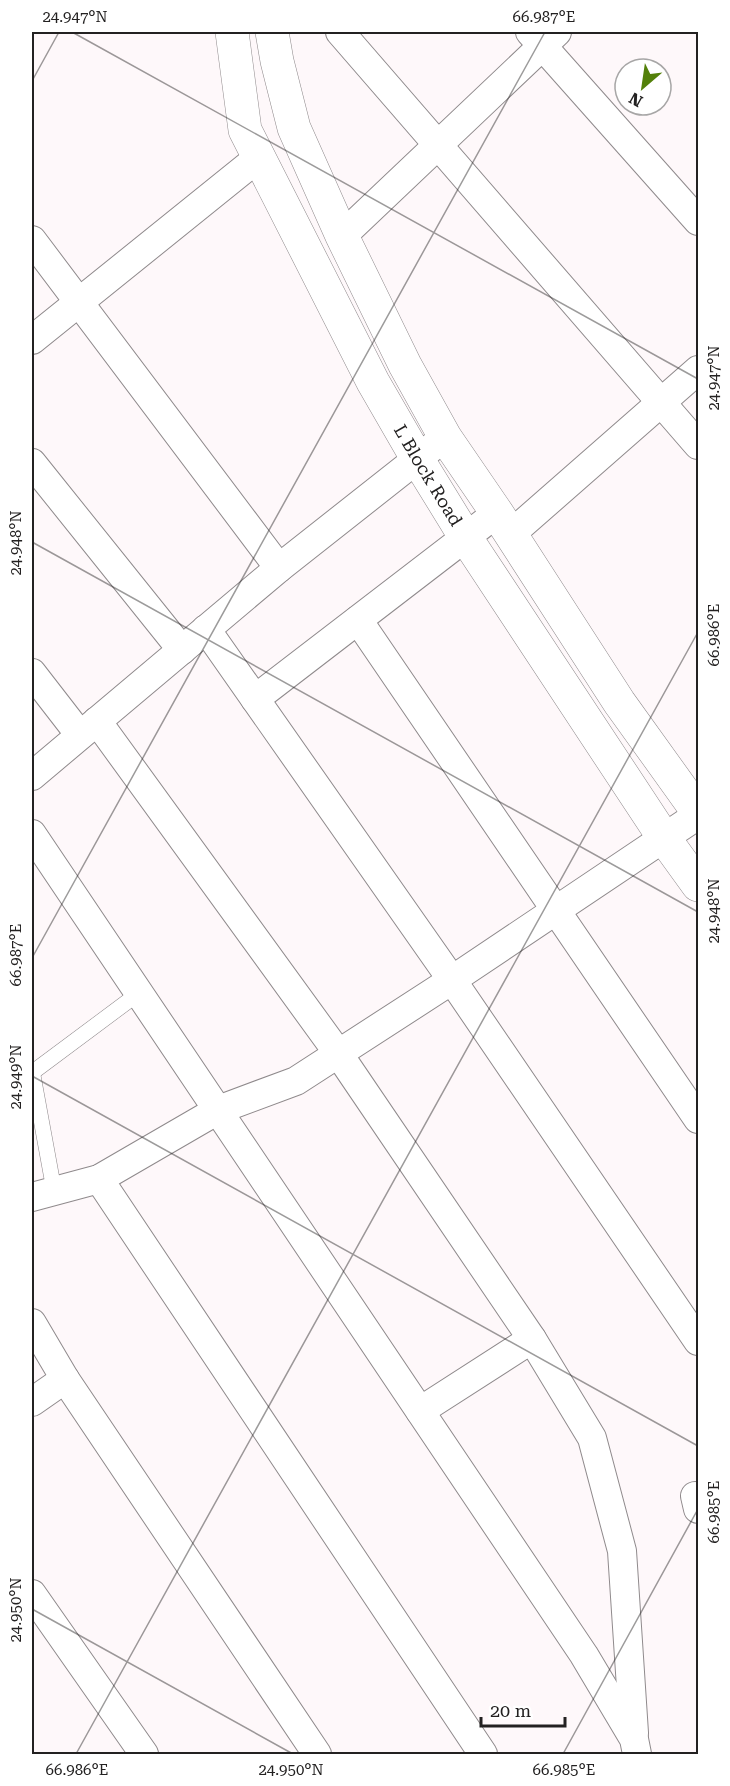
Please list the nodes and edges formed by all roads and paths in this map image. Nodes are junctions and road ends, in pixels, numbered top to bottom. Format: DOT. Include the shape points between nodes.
graph roads {
  1 [pos="232,32"];
  2 [pos="272,32"];
  3 [pos="340,32"];
  4 [pos="543,36"];
  5 [pos="438,145"];
  6 [pos="258,158"];
  7 [pos="699,221"];
  8 [pos="342,236"];
  9 [pos="32,240"];
  10 [pos="78,302"];
  11 [pos="32,340"];
  12 [pos="699,370"];
  13 [pos="662,402"];
  14 [pos="445,437"];
  15 [pos="699,445"];
  16 [pos="418,460"];
  17 [pos="32,463"];
  18 [pos="504,524"];
  19 [pos="466,538"];
  20 [pos="279,568"];
  21 [pos="358,620"];
  22 [pos="206,629"];
  23 [pos="182,650"];
  24 [pos="32,673"];
  25 [pos="255,699"];
  26 [pos="89,728"];
  27 [pos="32,776"];
  28 [pos="699,814"];
  29 [pos="32,834"];
  30 [pos="664,838"];
  31 [pos="699,885"];
  32 [pos="556,910"];
  33 [pos="452,980"];
  34 [pos="139,993"];
  35 [pos="338,1053"];
  36 [pos="32,1071"];
  37 [pos="218,1110"];
  38 [pos="699,1119"];
  39 [pos="99,1179"];
  40 [pos="43,1194"];
  41 [pos="32,1323"];
  42 [pos="532,1340"];
  43 [pos="699,1341"];
  44 [pos="65,1379"];
  45 [pos="32,1402"];
  46 [pos="420,1411"];
  47 [pos="32,1594"];
  48 [pos="636,1747"];
  49 [pos="144,1755"];
  50 [pos="317,1755"];
  51 [pos="483,1755"];
  1 -- 6 [label="main road, L Block Road" via="244,130"];
  2 -- 8 [label="main road, L Block Road" via="294,128"];
  3 -- 5 [label="street"];
  4 -- 5 [label="street"];
  4 -- 7 [label="street"];
  5 -- 8 [label="street"];
  5 -- 13 [label="street"];
  6 -- 10 [label="street"];
  6 -- 16 [label="main road, L Block Road"];
  8 -- 14 [label="main road, L Block Road"];
  9 -- 10 [label="street"];
  10 -- 11 [label="street"];
  10 -- 20 [label="street"];
  12 -- 13 [label="street"];
  13 -- 15 [label="street"];
  13 -- 18 [label="street"];
  14 -- 16 [label="street"];
  14 -- 18 [label="main road, L Block Road"];
  16 -- 19 [label="main road, L Block Road"];
  16 -- 20 [label="street"];
  17 -- 23 [label="street"];
  18 -- 19 [label="street"];
  18 -- 28 [label="main road, L Block Road" via="619,702"];
  19 -- 21 [label="street"];
  19 -- 30 [label="main road, L Block Road"];
  20 -- 22 [label="street"];
  21 -- 25 [label="street"];
  21 -- 32 [label="street"];
  22 -- 23 [label="street"];
  22 -- 25 [label="street"];
  23 -- 26 [label="street"];
  24 -- 26 [label="street"];
  25 -- 33 [label="street"];
  26 -- 27 [label="street"];
  26 -- 35 [label="street"];
  28 -- 30 [label="street"];
  29 -- 34 [label="street"];
  30 -- 31 [label="main road, L Block Road"];
  30 -- 32 [label="street"];
  32 -- 33 [label="street"];
  32 -- 38 [label="street"];
  33 -- 35 [label="street"];
  33 -- 43 [label="street"];
  34 -- 36 [label="lane"];
  34 -- 37 [label="street"];
  35 -- 37 [label="street" via="296,1080"];
  35 -- 42 [label="street"];
  36 -- 40 [label="lane"];
  37 -- 39 [label="street"];
  37 -- 46 [label="street"];
  39 -- 40 [label="street"];
  39 -- 51 [label="street"];
  41 -- 44 [label="street"];
  42 -- 46 [label="street"];
  42 -- 48 [label="street" via="592,1438 622,1551"];
  44 -- 45 [label="street"];
  44 -- 50 [label="street"];
  46 -- 48 [label="street" via="584,1655"];
  47 -- 49 [label="street"];
}
